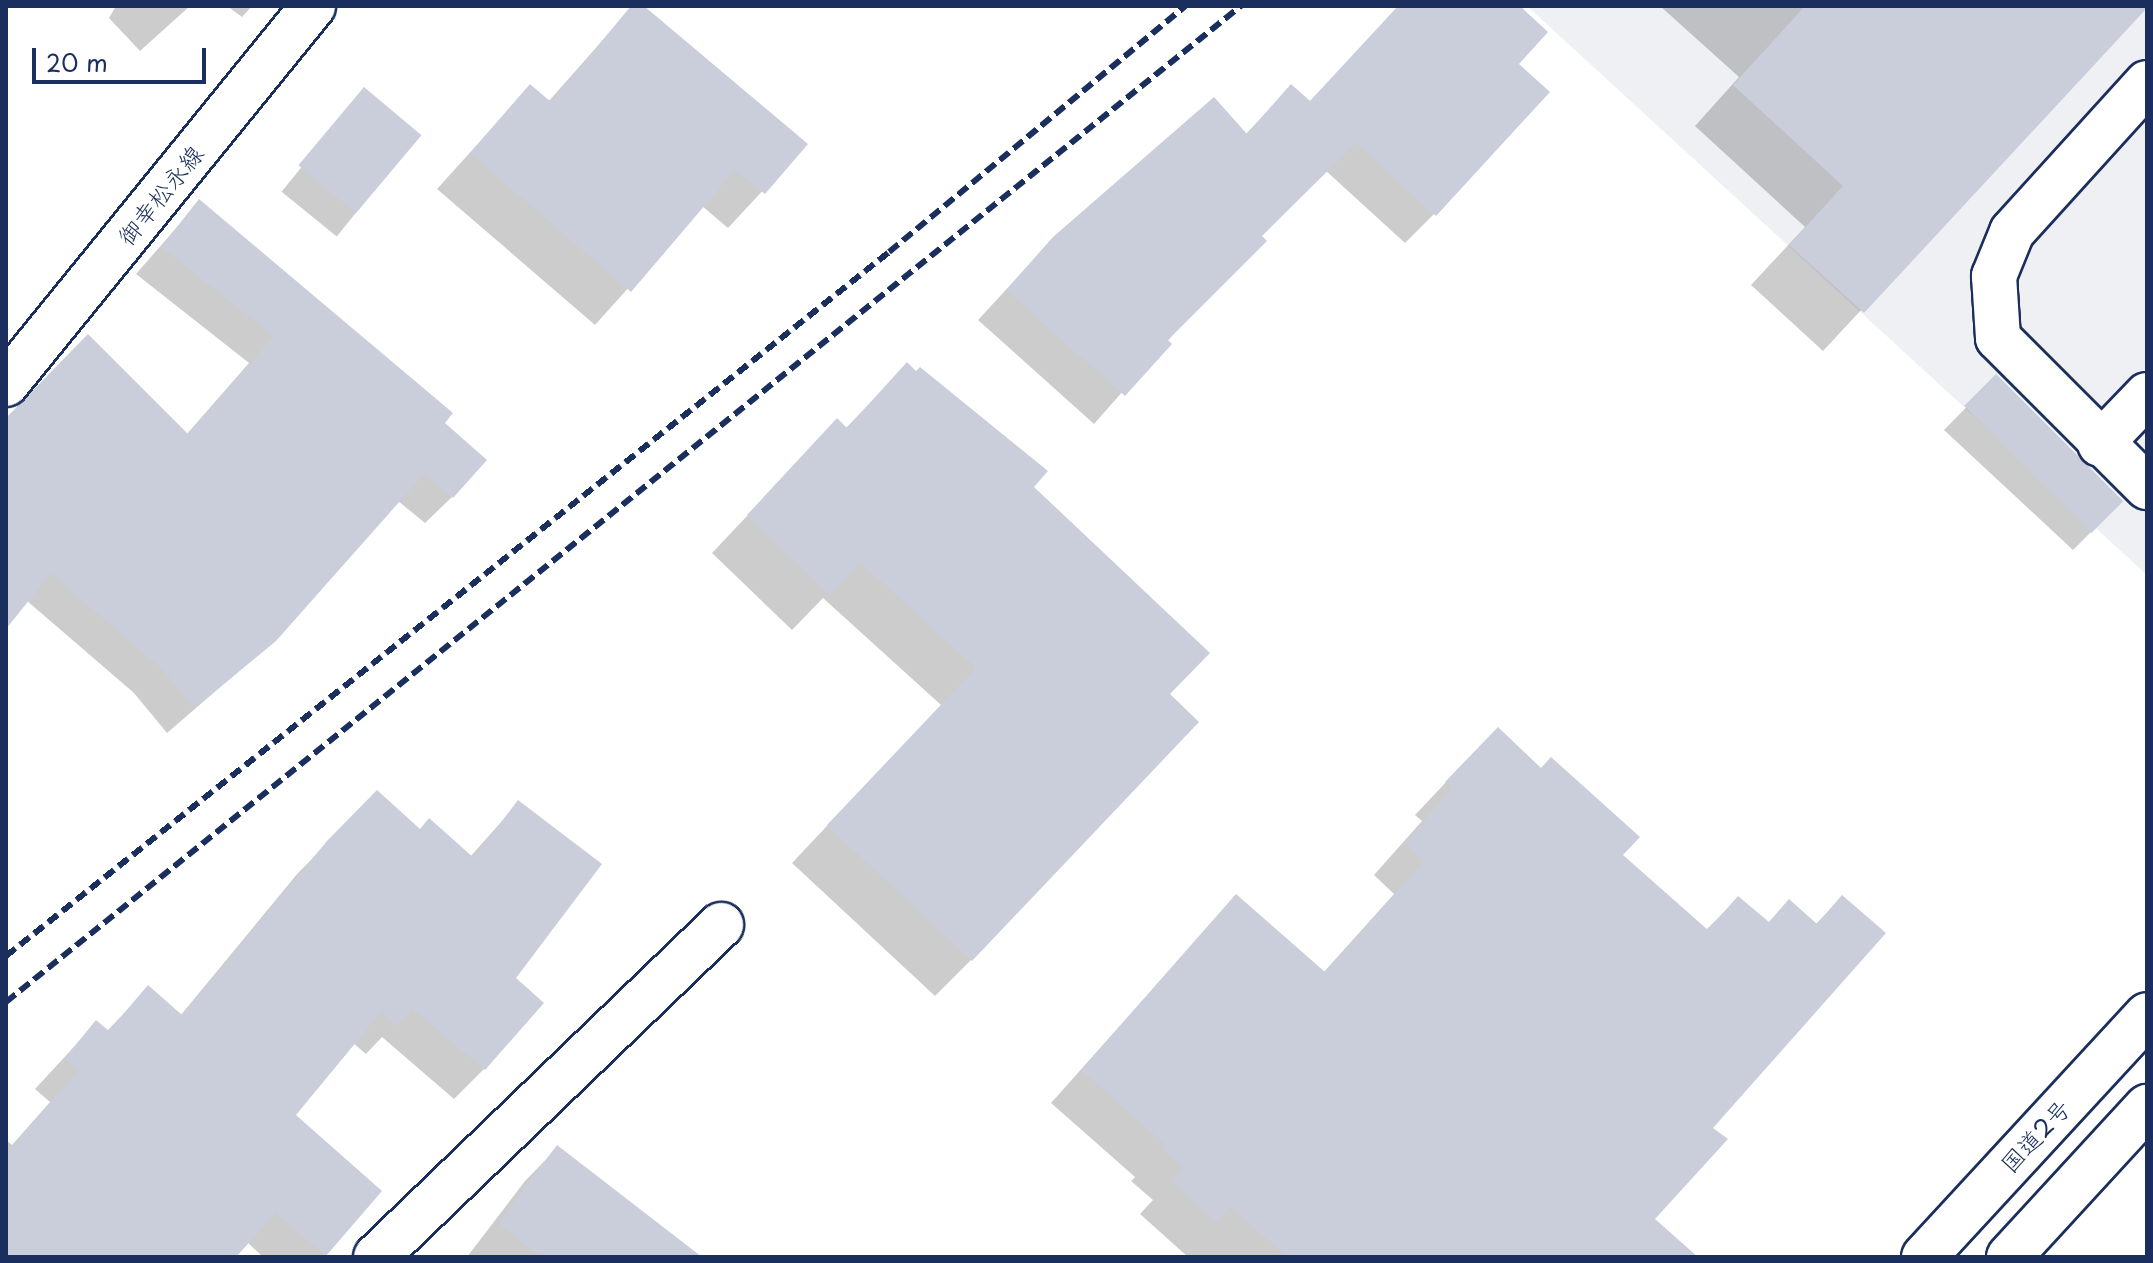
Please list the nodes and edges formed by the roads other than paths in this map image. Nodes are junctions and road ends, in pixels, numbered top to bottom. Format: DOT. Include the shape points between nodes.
graph roads {
  1 [pos="313,6"];
  2 [pos="2147,83"];
  3 [pos="6,384"];
  4 [pos="2147,395"];
  5 [pos="2100,444"];
  6 [pos="2147,487"];
  7 [pos="721,925"];
  8 [pos="2147,1015"];
  9 [pos="2147,1107"];
  10 [pos="376,1257"];
  11 [pos="1924,1257"];
  12 [pos="2009,1257"];
  1 -- 3 [label="main road, 御幸松永線"];
  2 -- 5 [label="main road" via="2012,232 1994,276 1998,338"];
  4 -- 5 [label="main road"];
  5 -- 6 [label="main road"];
  7 -- 10 [label="main road"];
  8 -- 11 [label="main road, 国道2号"];
  9 -- 12 [label="main road"];
}
